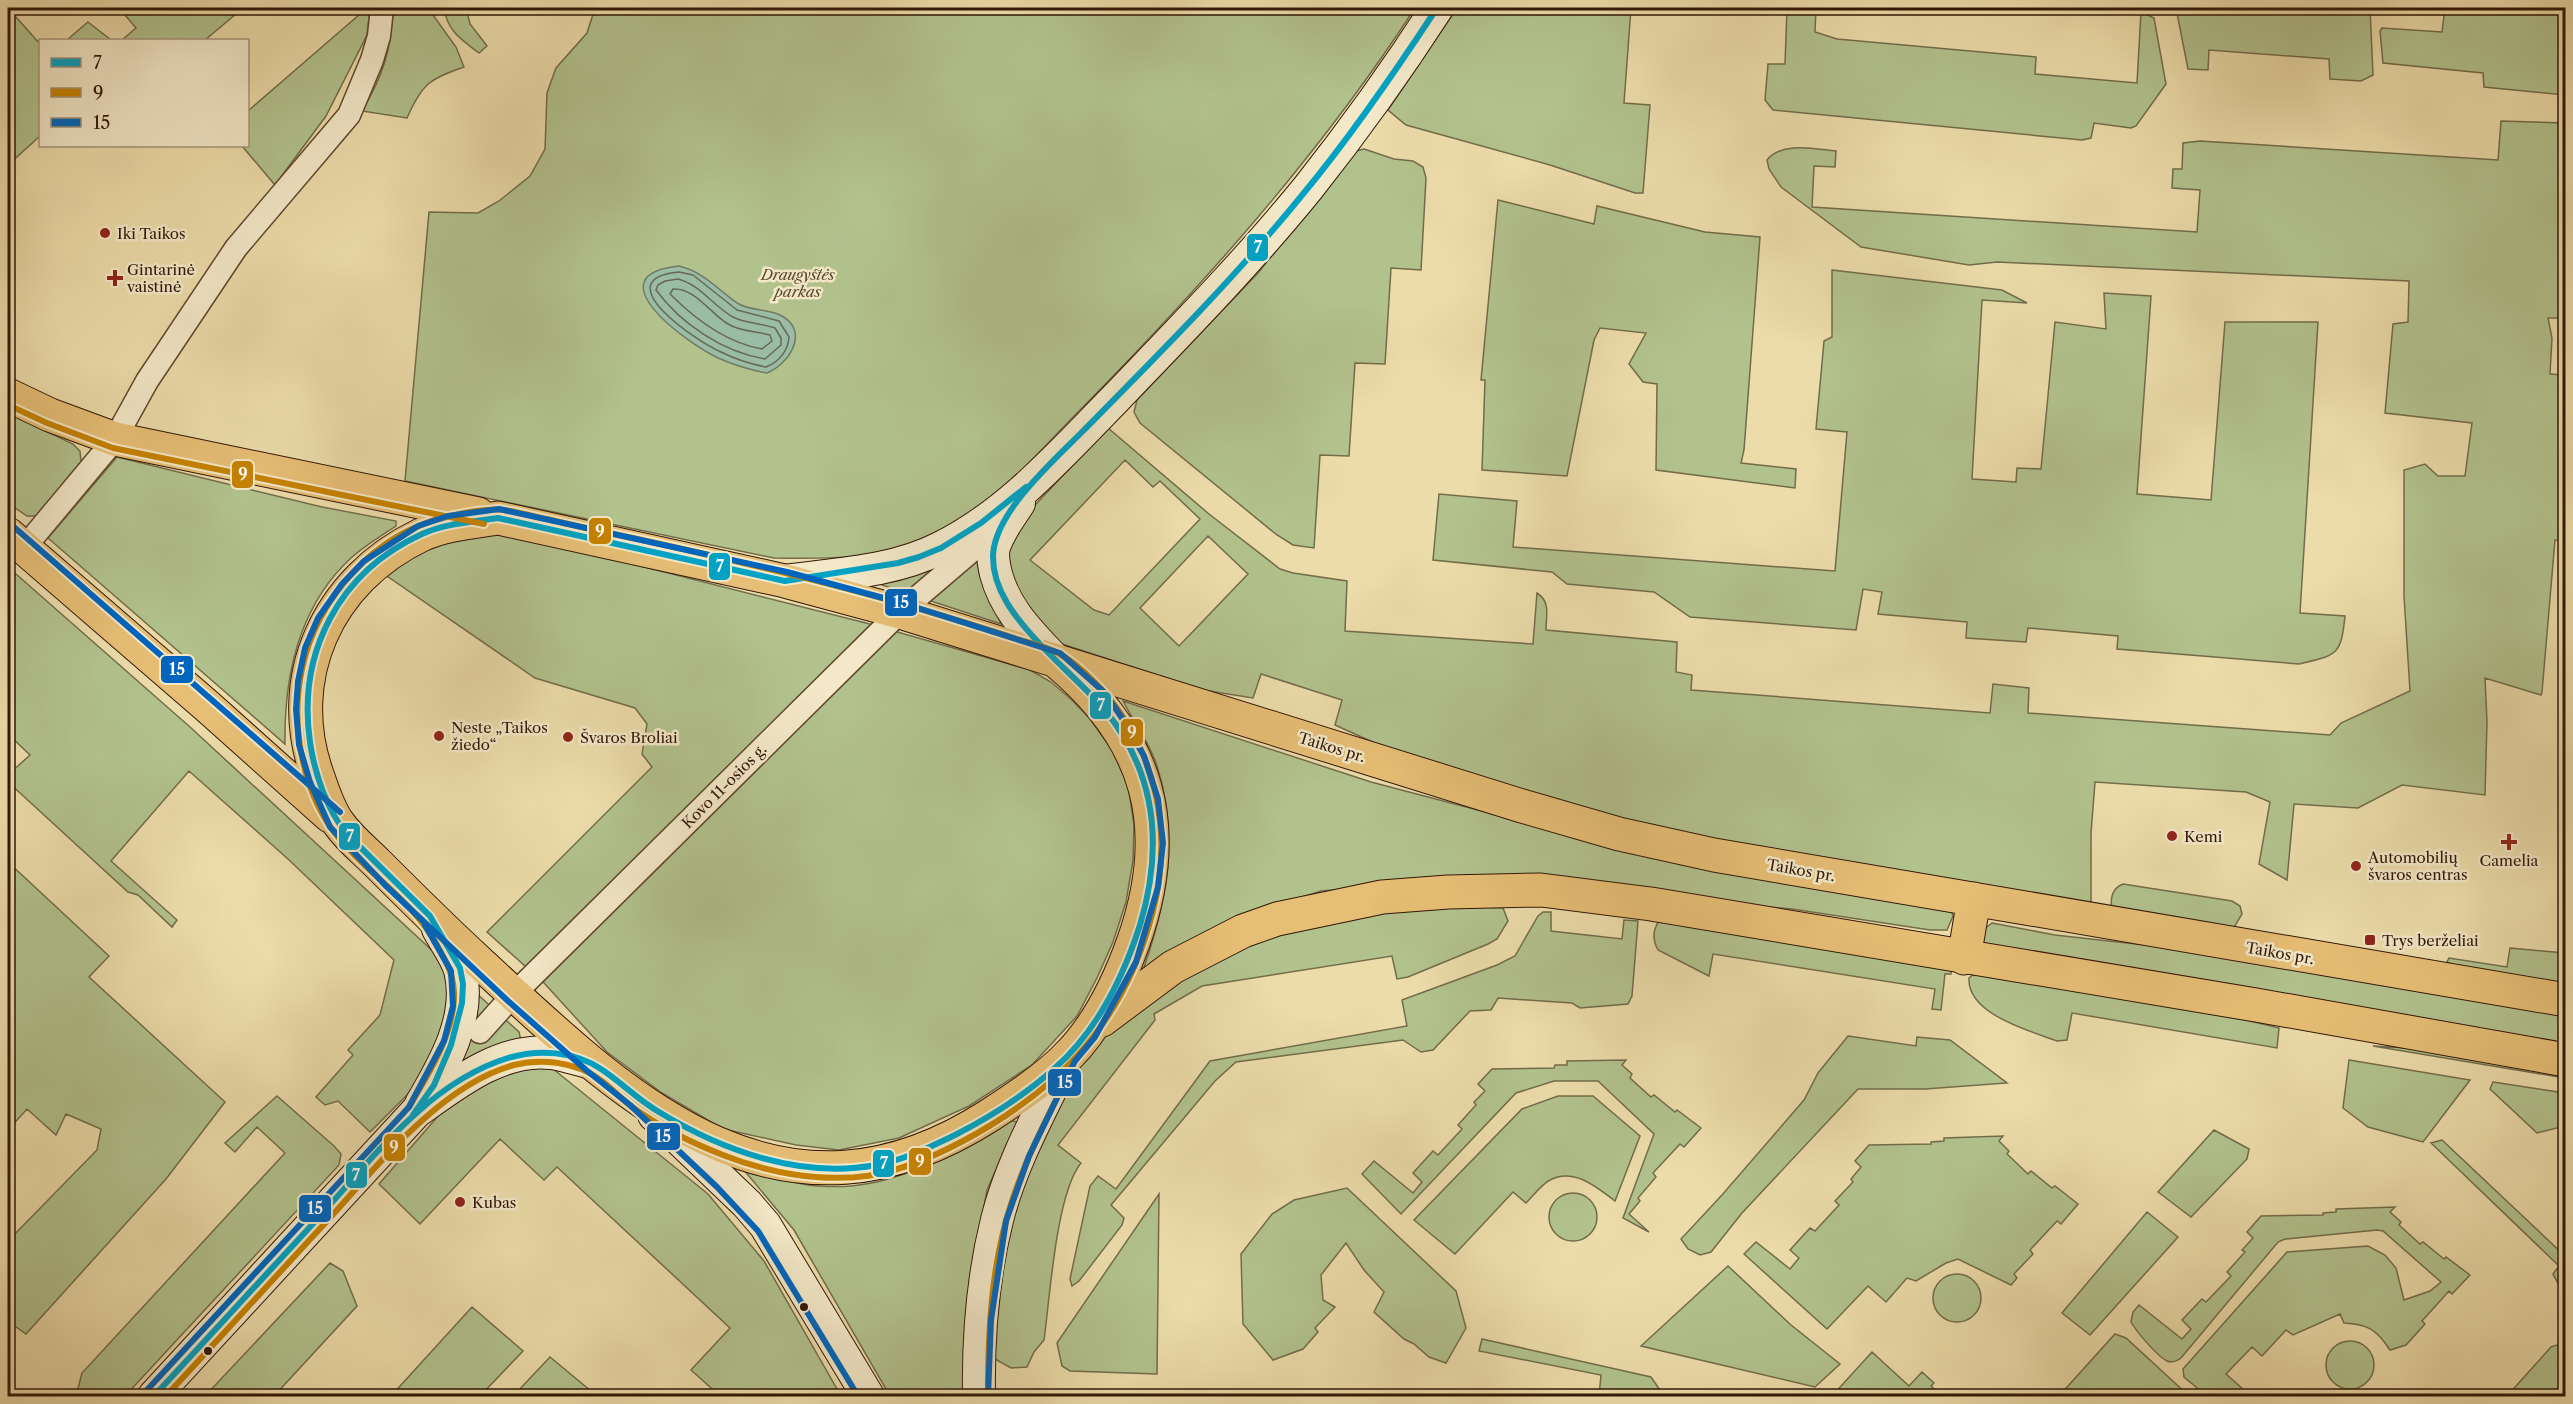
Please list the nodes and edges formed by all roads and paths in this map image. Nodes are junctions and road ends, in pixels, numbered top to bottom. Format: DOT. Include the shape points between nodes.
graph roads {
  1 [pos="382,8"];
  2 [pos="1437,8"];
  3 [pos="8,395"];
  4 [pos="115,439"];
  5 [pos="498,518"];
  6 [pos="16,541"];
  7 [pos="978,544"];
  8 [pos="785,581"];
  9 [pos="900,612"];
  10 [pos="1056,661"];
  11 [pos="338,823"];
  12 [pos="1974,899"];
  13 [pos="431,918"];
  14 [pos="1964,958"];
  15 [pos="514,994"];
  16 [pos="2565,1000"];
  17 [pos="470,1026"];
  18 [pos="1077,1044"];
  19 [pos="2565,1060"];
  20 [pos="498,1061"];
  21 [pos="592,1063"];
  22 [pos="636,1098"];
  23 [pos="416,1112"];
  24 [pos="153,1396"];
  25 [pos="868,1396"];
  26 [pos="979,1396"];
  1 -- 4 [label="street" via="372,60 349,115 236,248 147,381"];
  2 -- 7 [label="main road, Kovo 11-osios g." via="1307,189 1197,314 1033,482 1000,531"];
  3 -- 4 [label="main road" via="50,416"];
  4 -- 5 [label="main road"];
  4 -- 6 [label="street"];
  5 -- 8 [label="main road, Taikos pr."];
  5 -- 11 [label="main road" via="450,525 422,534 395,550 348,590 326,622 306,682 305,710 308,744"];
  6 -- 11 [label="main road"];
  7 -- 8 [label="main road" via="941,548 898,563"];
  7 -- 9 [label="street, Kovo 11-osios g."];
  7 -- 10 [label="main road" via="1010,608"];
  8 -- 9 [label="main road, Taikos pr."];
  9 -- 10 [label="main road, Taikos pr."];
  9 -- 15 [label="street, Kovo 11-osios g."];
  10 -- 12 [label="main road, Taikos pr." via="1619,834 1714,855"];
  10 -- 18 [label="main road" via="1098,699 1136,760 1149,801 1154,843 1149,885 1128,958 1111,993"];
  11 -- 13 [label="main road"];
  12 -- 14 [label="main road"];
  12 -- 16 [label="main road, Taikos pr."];
  13 -- 15 [label="main road"];
  13 -- 17 [label="main road, Kovo 11-osios g." via="460,968"];
  14 -- 18 [label="main road" via="1563,891 1382,897 1305,912 1243,931 1173,967"];
  14 -- 19 [label="main road"];
  15 -- 17 [label="street, Kovo 11-osios g."];
  15 -- 21 [label="main road"];
  17 -- 20 [label="street"];
  17 -- 23 [label="main road, Kovo 11-osios g."];
  18 -- 22 [label="main road" via="1014,1100 976,1124 937,1144 873,1166 839,1168 771,1161 723,1147"];
  18 -- 26 [label="main road" via="1021,1153 997,1219 982,1319"];
  20 -- 21 [label="main road, Kovo 11-osios g." via="529,1053 551,1053"];
  20 -- 23 [label="main road, Kovo 11-osios g."];
  21 -- 22 [label="main road"];
  22 -- 25 [label="main road" via="765,1225"];
  23 -- 24 [label="main road, Kovo 11-osios g."];
}
